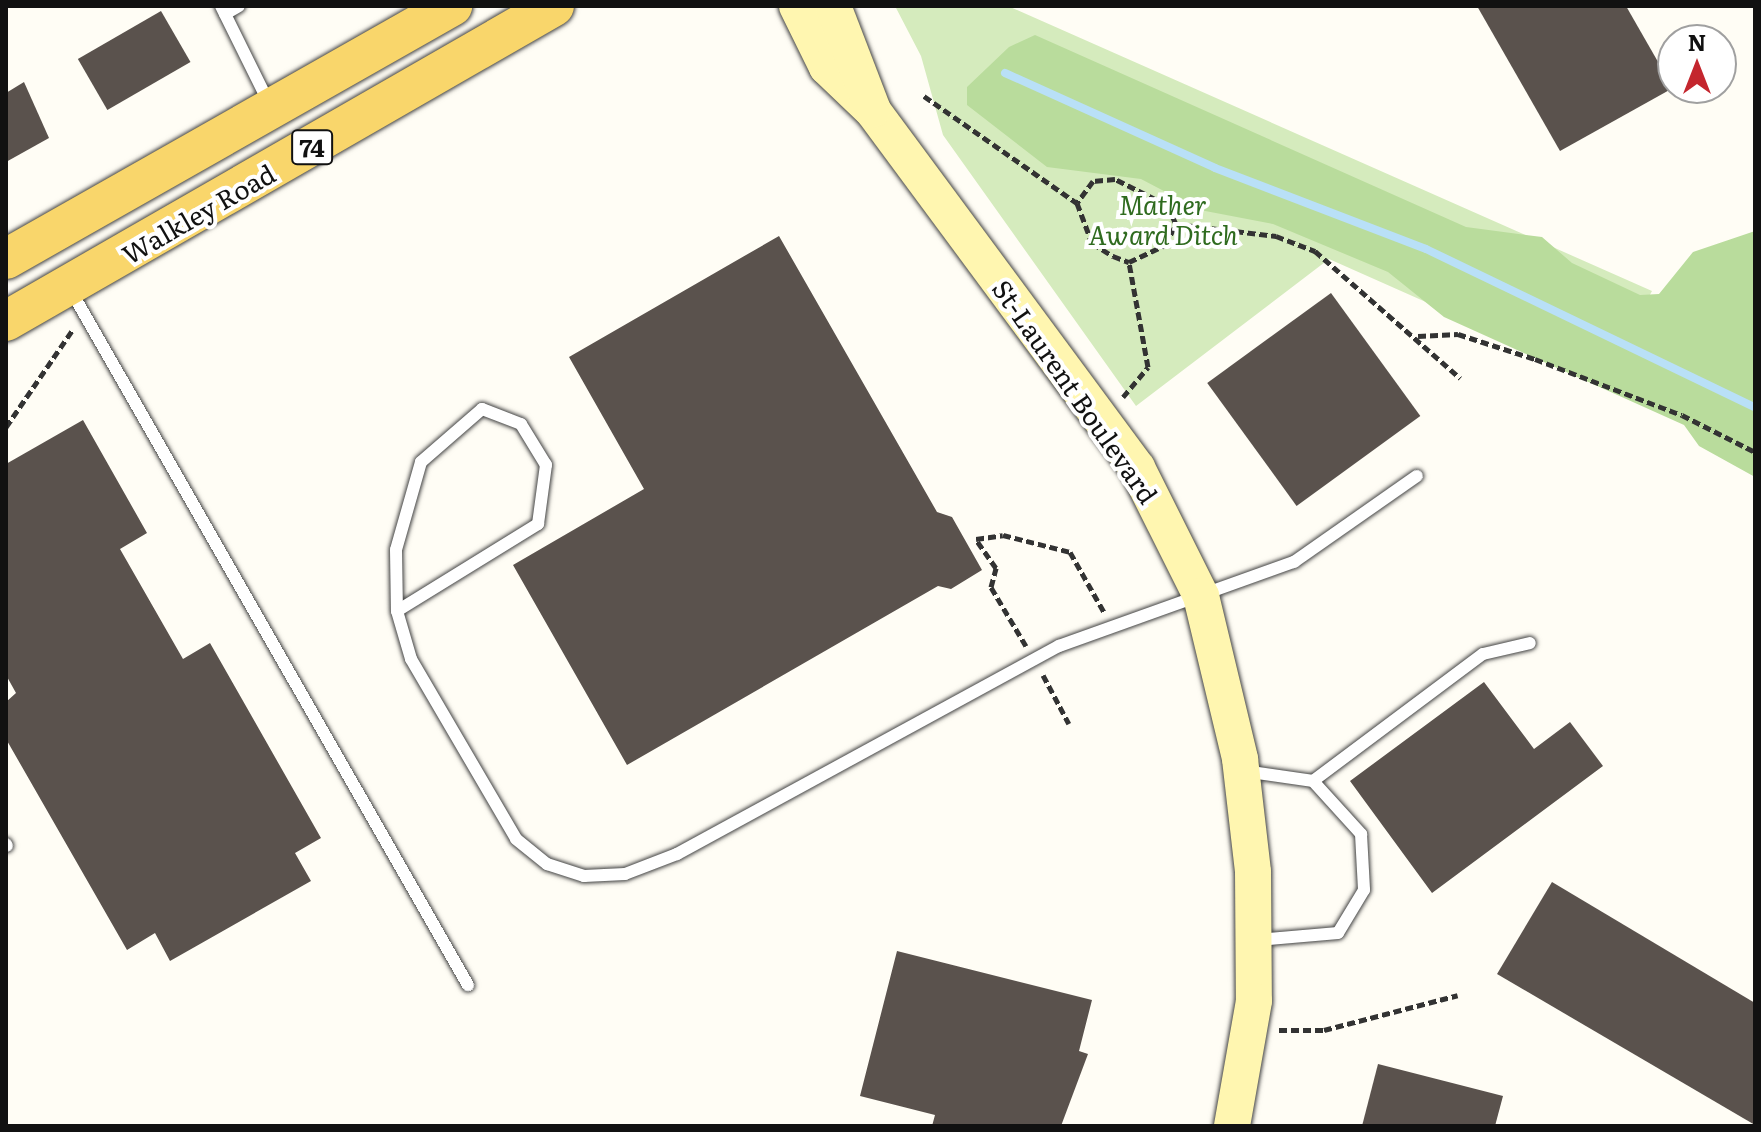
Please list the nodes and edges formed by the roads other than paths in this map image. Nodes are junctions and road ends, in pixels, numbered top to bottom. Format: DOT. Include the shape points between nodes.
graph roads {
  1 [pos="239,6"];
  2 [pos="452,6"];
  3 [pos="554,6"];
  4 [pos="797,6"];
  5 [pos="833,6"];
  6 [pos="223,10"];
  7 [pos="279,104"];
  8 [pos="873,111"];
  9 [pos="315,146"];
  10 [pos="6,259"];
  11 [pos="77,302"];
  12 [pos="6,321"];
  13 [pos="1417,476"];
  14 [pos="1201,596"];
  15 [pos="397,611"];
  16 [pos="1530,643"];
  17 [pos="1241,771"];
  18 [pos="1313,781"];
  19 [pos="1254,940"];
  20 [pos="468,985"];
  21 [pos="1232,1126"];
  1 -- 6 [label="lane"];
  2 -- 7 [label="main road, Walkley Road / 74"];
  3 -- 9 [label="main road, Walkley Road / 74"];
  4 -- 8 [label="street, St-Laurent Boulevard" via="827,67"];
  5 -- 8 [label="street, St-Laurent Boulevard"];
  6 -- 7 [label="lane"];
  7 -- 9 [label="main road"];
  7 -- 10 [label="main road, Walkley Road / 74"];
  8 -- 14 [label="street, St-Laurent Boulevard" via="1137,468"];
  9 -- 11 [label="main road, Walkley Road / 74"];
  11 -- 12 [label="main road, Walkley Road / 74"];
  11 -- 20 [label="lane"];
  13 -- 14 [label="lane" via="1294,562"];
  14 -- 15 [label="lane" via="1034,660 677,854 625,874 584,876 547,864 516,839 411,659"];
  14 -- 17 [label="street, St-Laurent Boulevard"];
  15 -- 15 [label="lane" via="538,524 546,465 521,424 482,409 421,462 396,550"];
  16 -- 18 [label="lane" via="1483,654"];
  17 -- 18 [label="lane"];
  17 -- 19 [label="street, St-Laurent Boulevard"];
  18 -- 19 [label="lane" via="1361,834 1364,890 1338,933"];
  19 -- 21 [label="street, St-Laurent Boulevard" via="1250,1030"];
}
